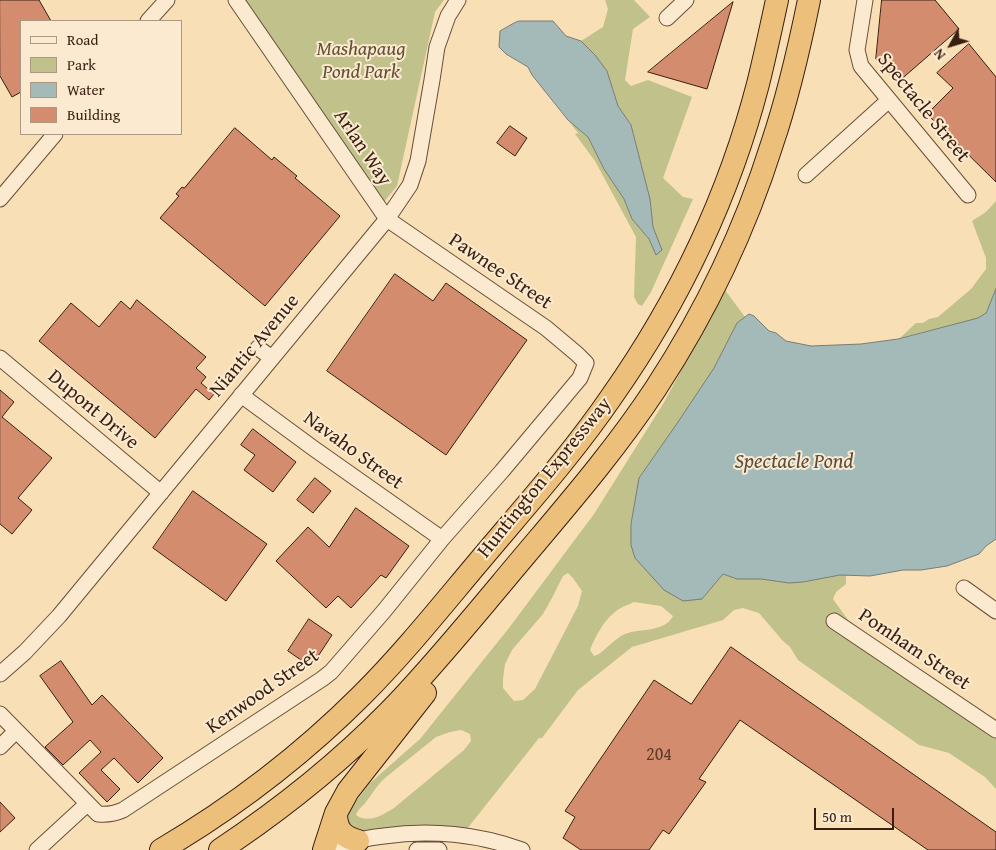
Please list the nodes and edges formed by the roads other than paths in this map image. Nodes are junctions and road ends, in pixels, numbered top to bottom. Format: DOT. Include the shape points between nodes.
graph roads {
  1 [pos="167,0"];
  2 [pos="236,0"];
  3 [pos="458,0"];
  4 [pos="686,0"];
  5 [pos="777,0"];
  6 [pos="809,0"];
  7 [pos="864,5"];
  8 [pos="668,18"];
  9 [pos="149,20"];
  10 [pos="889,100"];
  11 [pos="54,135"];
  12 [pos="806,175"];
  13 [pos="968,195"];
  14 [pos="0,200"];
  15 [pos="387,220"];
  16 [pos="258,348"];
  17 [pos="0,358"];
  18 [pos="272,358"];
  19 [pos="586,363"];
  20 [pos="241,394"];
  21 [pos="161,493"];
  22 [pos="442,539"];
  23 [pos="523,557"];
  24 [pos="964,588"];
  25 [pos="996,611"];
  26 [pos="834,620"];
  27 [pos="0,674"];
  28 [pos="0,714"];
  29 [pos="996,730"];
  30 [pos="16,731"];
  31 [pos="0,747"];
  32 [pos="87,804"];
  33 [pos="336,814"];
  34 [pos="349,845"];
  35 [pos="37,850"];
  36 [pos="161,850"];
  37 [pos="220,850"];
  38 [pos="324,850"];
  39 [pos="417,850"];
  40 [pos="439,850"];
  41 [pos="522,850"];
  1 -- 9 [label="street"];
  2 -- 15 [label="street, Arlan Way"];
  3 -- 15 [label="street, Niantic Avenue" via="448,16 437,47 418,160 410,185"];
  4 -- 8 [label="street"];
  5 -- 36 [label="highway, Huntington Expressway" via="758,85 735,158 702,240 672,300 610,399 445,602 362,696 274,773"];
  6 -- 23 [label="highway, Huntington Expressway" via="773,143 746,216 714,286 676,356 633,420"];
  7 -- 10 [label="street, Spectacle Street" via="857,50 861,66"];
  10 -- 12 [label="street"];
  10 -- 13 [label="street, Spectacle Street"];
  11 -- 14 [label="street"];
  15 -- 18 [label="street, Niantic Avenue"];
  15 -- 19 [label="street, Pawnee Street" via="546,328"];
  16 -- 18 [label="street"];
  17 -- 21 [label="street, Dupont Drive"];
  18 -- 20 [label="street, Niantic Avenue"];
  19 -- 22 [label="street, Kenwood Street" via="580,378"];
  20 -- 21 [label="street, Niantic Avenue"];
  20 -- 22 [label="street, Navaho Street"];
  21 -- 27 [label="street, Niantic Avenue" via="59,616"];
  22 -- 32 [label="street, Kenwood Street" via="322,679 116,814 98,814"];
  23 -- 33 [label="highway" via="474,630 354,783"];
  23 -- 37 [label="highway, Huntington Expressway" via="388,714 303,790"];
  24 -- 25 [label="street"];
  26 -- 29 [label="street, Pomham Street"];
  28 -- 30 [label="street, Kenwood Street"];
  30 -- 31 [label="street"];
  30 -- 32 [label="street, Kenwood Street"];
  32 -- 35 [label="street"];
  33 -- 34 [label="highway" via="342,833 350,839"];
  33 -- 38 [label="highway"];
  34 -- 41 [label="street" via="397,834 434,833 486,840"];
  39 -- 40 [label="street"];
}
